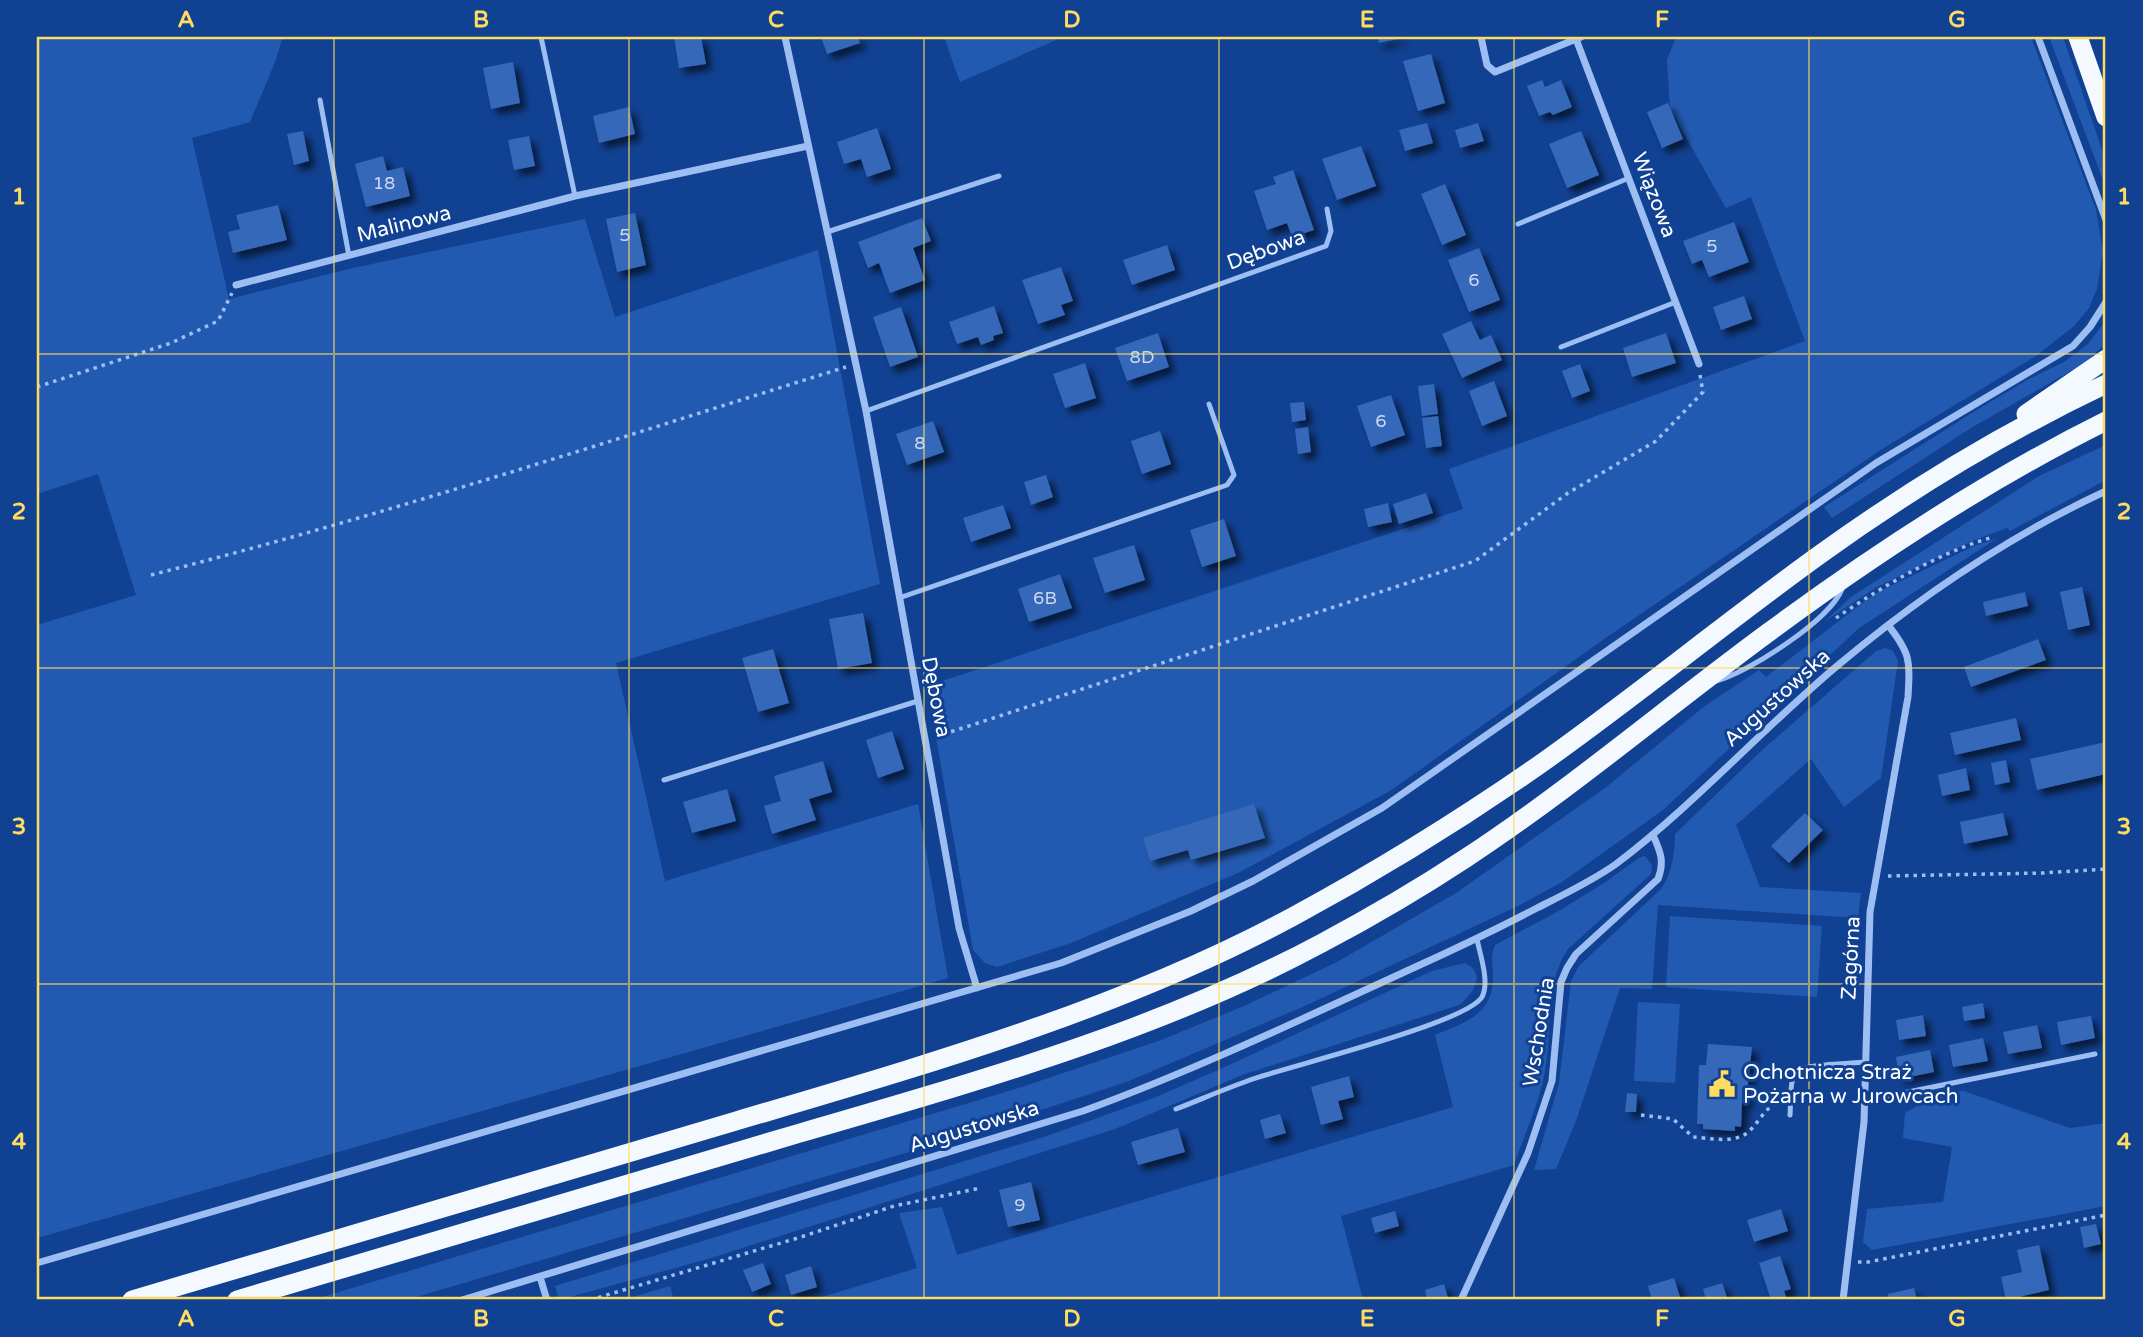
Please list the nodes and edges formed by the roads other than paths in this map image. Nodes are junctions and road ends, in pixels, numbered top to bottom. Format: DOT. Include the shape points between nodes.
graph roads {
  1 [pos="541,37"];
  2 [pos="785,37"];
  3 [pos="1480,37"];
  4 [pos="2038,37"];
  5 [pos="2078,37"];
  6 [pos="1579,38"];
  7 [pos="320,100"];
  8 [pos="2106,117"];
  9 [pos="808,146"];
  10 [pos="999,176"];
  11 [pos="1629,178"];
  12 [pos="575,196"];
  13 [pos="1326,209"];
  14 [pos="2106,220"];
  15 [pos="1518,224"];
  16 [pos="827,232"];
  17 [pos="349,256"];
  18 [pos="236,285"];
  19 [pos="1676,302"];
  20 [pos="2106,302"];
  21 [pos="1561,347"];
  22 [pos="2106,359"];
  23 [pos="1699,364"];
  24 [pos="2106,384"];
  25 [pos="1209,404"];
  26 [pos="866,411"];
  27 [pos="2106,421"];
  28 [pos="1969,457"];
  29 [pos="2106,491"];
  30 [pos="899,598"];
  31 [pos="1888,625"];
  32 [pos="918,701"];
  33 [pos="664,780"];
  34 [pos="1653,835"];
  35 [pos="1477,939"];
  36 [pos="977,988"];
  37 [pos="2095,1054"];
  38 [pos="1865,1062"];
  39 [pos="1864,1101"];
  40 [pos="1175,1109"];
  41 [pos="1790,1115"];
  42 [pos="37,1263"];
  43 [pos="540,1277"];
  44 [pos="132,1300"];
  45 [pos="237,1300"];
  46 [pos="462,1300"];
  47 [pos="547,1300"];
  48 [pos="1461,1300"];
  49 [pos="1843,1300"];
  1 -- 12 [label="lane"];
  2 -- 9 [label="street, Dębowa"];
  3 -- 6 [label="street" via="1487,65 1495,72"];
  4 -- 14 [label="street"];
  5 -- 8 [label="highway"];
  6 -- 11 [label="street, Wiązowa"];
  7 -- 17 [label="lane"];
  9 -- 12 [label="street, Malinowa"];
  9 -- 16 [label="street, Dębowa"];
  10 -- 16 [label="lane"];
  11 -- 15 [label="lane"];
  11 -- 19 [label="street, Wiązowa"];
  12 -- 17 [label="street, Malinowa"];
  13 -- 26 [label="lane, Dębowa" via="1331,231 1326,246"];
  16 -- 26 [label="street, Dębowa"];
  17 -- 18 [label="street, Malinowa"];
  19 -- 21 [label="lane"];
  19 -- 23 [label="street, Wiązowa"];
  20 -- 36 [label="street" via="2073,346 1877,463 1382,808 1191,911 1061,963"];
  22 -- 28 [label="highway"];
  24 -- 28 [label="highway"];
  25 -- 30 [label="lane" via="1234,475 1227,485"];
  26 -- 30 [label="street, Dębowa"];
  27 -- 45 [label="highway" via="1990,483 1846,576 1468,857 1322,944 1209,998 969,1084"];
  28 -- 44 [label="highway" via="1821,554 1481,805 1381,867 1237,945 1128,992 963,1052"];
  29 -- 31 [label="street, Augustowska" via="2011,541"];
  30 -- 32 [label="street, Dębowa"];
  31 -- 34 [label="street, Augustowska"];
  31 -- 38 [label="street, Zagórna" via="1907,652 1908,697 1875,876"];
  32 -- 33 [label="lane"];
  32 -- 36 [label="street, Dębowa" via="959,928"];
  34 -- 35 [label="street, Augustowska" via="1612,866"];
  34 -- 48 [label="street, Wschodnia" via="1662,856 1658,879 1576,954 1561,982 1552,1081 1528,1153"];
  35 -- 40 [label="lane" via="1485,990 1465,1012"];
  35 -- 43 [label="street, Augustowska" via="1166,1081 1083,1111"];
  36 -- 42 [label="street"];
  37 -- 39 [label="lane"];
  38 -- 39 [label="street, Zagórna"];
  38 -- 41 [label="lane" via="1799,1070 1794,1076"];
  39 -- 49 [label="street, Zagórna"];
  43 -- 46 [label="street, Augustowska"];
  43 -- 47 [label="street"];
}
